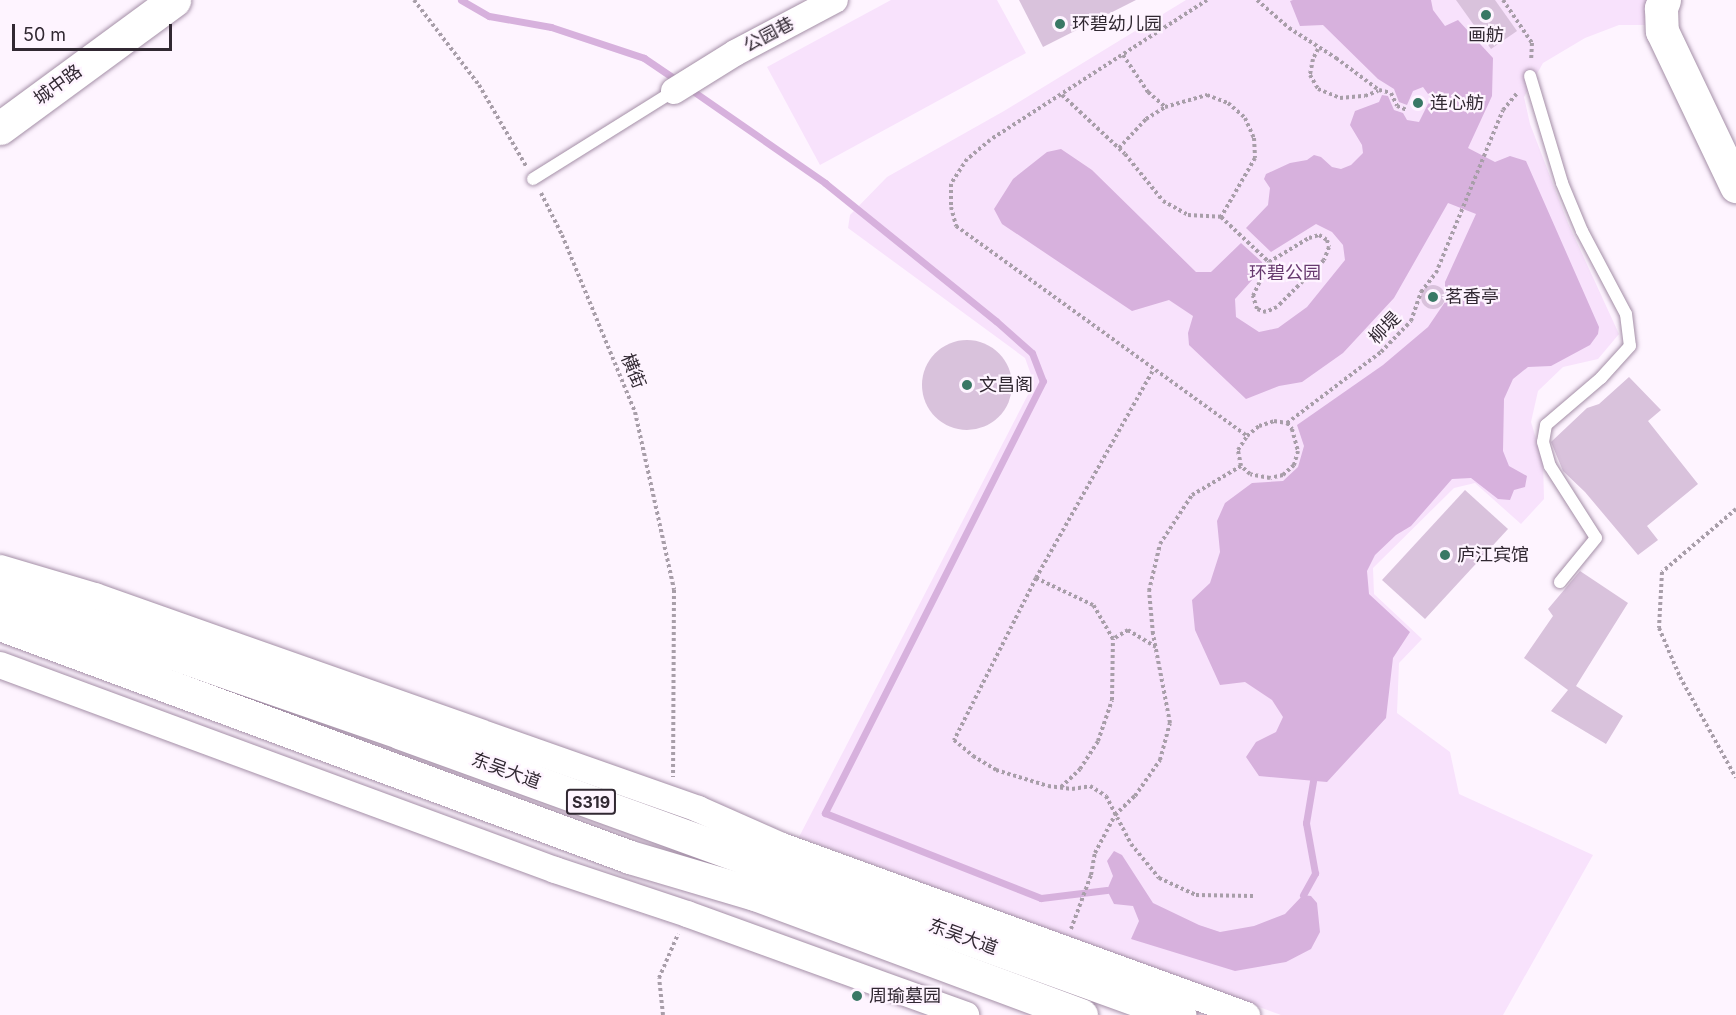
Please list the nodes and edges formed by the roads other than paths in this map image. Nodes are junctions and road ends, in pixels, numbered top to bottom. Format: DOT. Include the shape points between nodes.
graph roads {
  1 [pos="174,0"];
  2 [pos="835,0"];
  3 [pos="1664,0"];
  4 [pos="1530,76"];
  5 [pos="674,92"];
  6 [pos="0,128"];
  7 [pos="533,179"];
  8 [pos="1736,186"];
  9 [pos="0,568"];
  10 [pos="1560,582"];
  11 [pos="0,594"];
  12 [pos="0,624"];
  13 [pos="0,665"];
  14 [pos="966,1015"];
  15 [pos="1081,1015"];
  16 [pos="1179,1015"];
  17 [pos="1247,1015"];
  1 -- 6 [label="main road, 城中路"];
  2 -- 5 [label="street, 公园巷"];
  3 -- 8 [label="main road" via="1662,31"];
  4 -- 10 [label="lane" via="1562,183 1626,315 1630,345 1601,378 1546,425 1543,442 1550,466 1596,538"];
  5 -- 7 [label="lane"];
  9 -- 17 [label="street" via="95,596 673,801 782,846"];
  11 -- 16 [label="main road, 东吴大道 / S319" via="390,729"];
  12 -- 15 [label="main road, 东吴大道 / S319" via="619,852 755,894"];
  13 -- 14 [label="street" via="555,870"];
}
